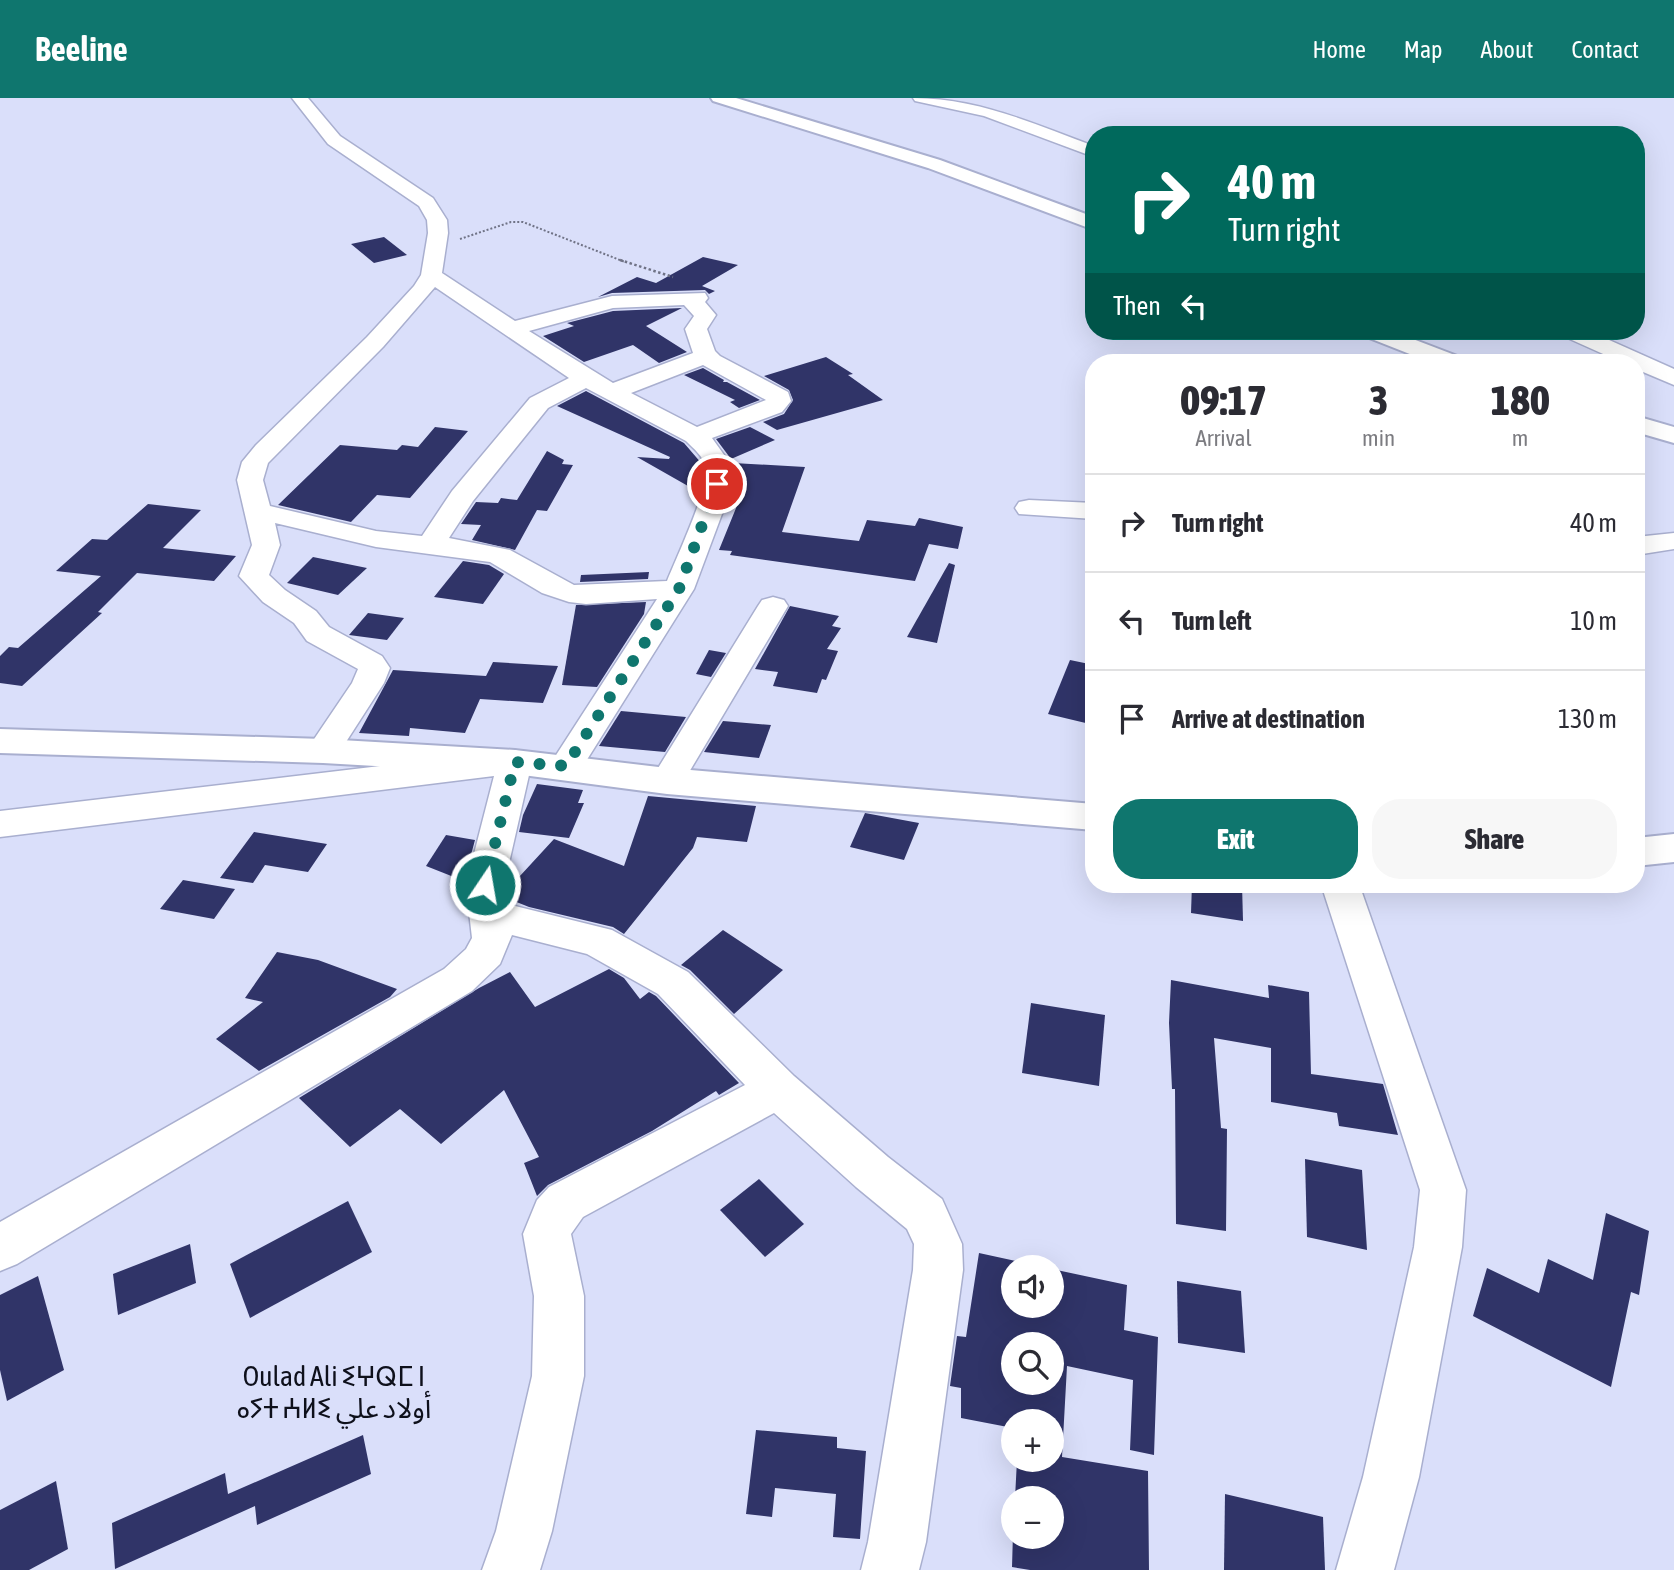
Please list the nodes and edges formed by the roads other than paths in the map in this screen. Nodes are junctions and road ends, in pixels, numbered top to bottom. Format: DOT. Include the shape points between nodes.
graph roads {
  1 [pos="300,98"];
  2 [pos="719,98"];
  3 [pos="741,98"];
  4 [pos="921,98"];
  5 [pos="1085,149"];
  6 [pos="1085,212"];
  7 [pos="1085,221"];
  8 [pos="431,275"];
  9 [pos="514,328"];
  10 [pos="1376,340"];
  11 [pos="1383,340"];
  12 [pos="1591,340"];
  13 [pos="1405,354"];
  14 [pos="1426,354"];
  15 [pos="1621,354"];
  16 [pos="707,356"];
  17 [pos="1645,365"];
  18 [pos="1674,378"];
  19 [pos="586,379"];
  20 [pos="612,392"];
  21 [pos="1645,427"];
  22 [pos="1674,435"];
  23 [pos="695,436"];
  24 [pos="1645,438"];
  25 [pos="1674,446"];
  26 [pos="1029,508"];
  27 [pos="258,511"];
  28 [pos="1085,511"];
  29 [pos="1674,541"];
  30 [pos="1645,545"];
  31 [pos="429,547"];
  32 [pos="679,589"];
  33 [pos="773,606"];
  34 [pos="0,741"];
  35 [pos="323,751"];
  36 [pos="515,762"];
  37 [pos="566,766"];
  38 [pos="667,781"];
  39 [pos="1085,816"];
  40 [pos="0,824"];
  41 [pos="1674,848"];
  42 [pos="1645,851"];
  43 [pos="1343,893"];
  44 [pos="491,915"];
  45 [pos="778,1089"];
  46 [pos="0,1248"];
  47 [pos="511,1570"];
  48 [pos="890,1570"];
  49 [pos="1366,1570"];
  1 -- 8 [label="street" via="334,139 426,202 437,220"];
  2 -- 7 [label="main road" via="934,164"];
  3 -- 6 [label="main road" via="946,160"];
  4 -- 5 [label="street" via="988,112"];
  8 -- 9 [label="street"];
  8 -- 27 [label="street" via="382,334 255,462 250,480"];
  9 -- 16 [label="street" via="612,302 697,298 693,303 705,314 695,330"];
  9 -- 19 [label="street"];
  10 -- 13 [label="main road"];
  11 -- 14 [label="main road"];
  12 -- 15 [label="street"];
  16 -- 20 [label="street"];
  16 -- 23 [label="street" via="779,401"];
  17 -- 18 [label="street"];
  19 -- 20 [label="street"];
  19 -- 31 [label="street" via="539,402"];
  20 -- 23 [label="street"];
  21 -- 22 [label="main road"];
  23 -- 32 [label="street" via="709,449 720,474"];
  24 -- 25 [label="main road"];
  26 -- 28 [label="street"];
  27 -- 31 [label="street" via="376,540"];
  27 -- 35 [label="street" via="266,545 254,576 305,617 318,634 374,667 369,683"];
  29 -- 30 [label="street"];
  31 -- 32 [label="street" via="500,556 569,593"];
  32 -- 37 [label="street"];
  33 -- 38 [label="street"];
  34 -- 35 [label="main road"];
  35 -- 36 [label="main road"];
  36 -- 37 [label="main road"];
  36 -- 40 [label="street"];
  36 -- 44 [label="street" via="485,885 484,902"];
  37 -- 38 [label="main road"];
  38 -- 39 [label="main road"];
  41 -- 42 [label="main road"];
  43 -- 49 [label="street" via="1443,1190 1438,1247 1391,1477"];
  44 -- 45 [label="street" via="598,941 648,967 673,983"];
  44 -- 46 [label="street" via="494,940 484,958 458,980"];
  45 -- 47 [label="street" via="566,1202 554,1216 547,1234 559,1296 558,1376"];
  45 -- 48 [label="street" via="925,1214 938,1244 938,1270"];
}
